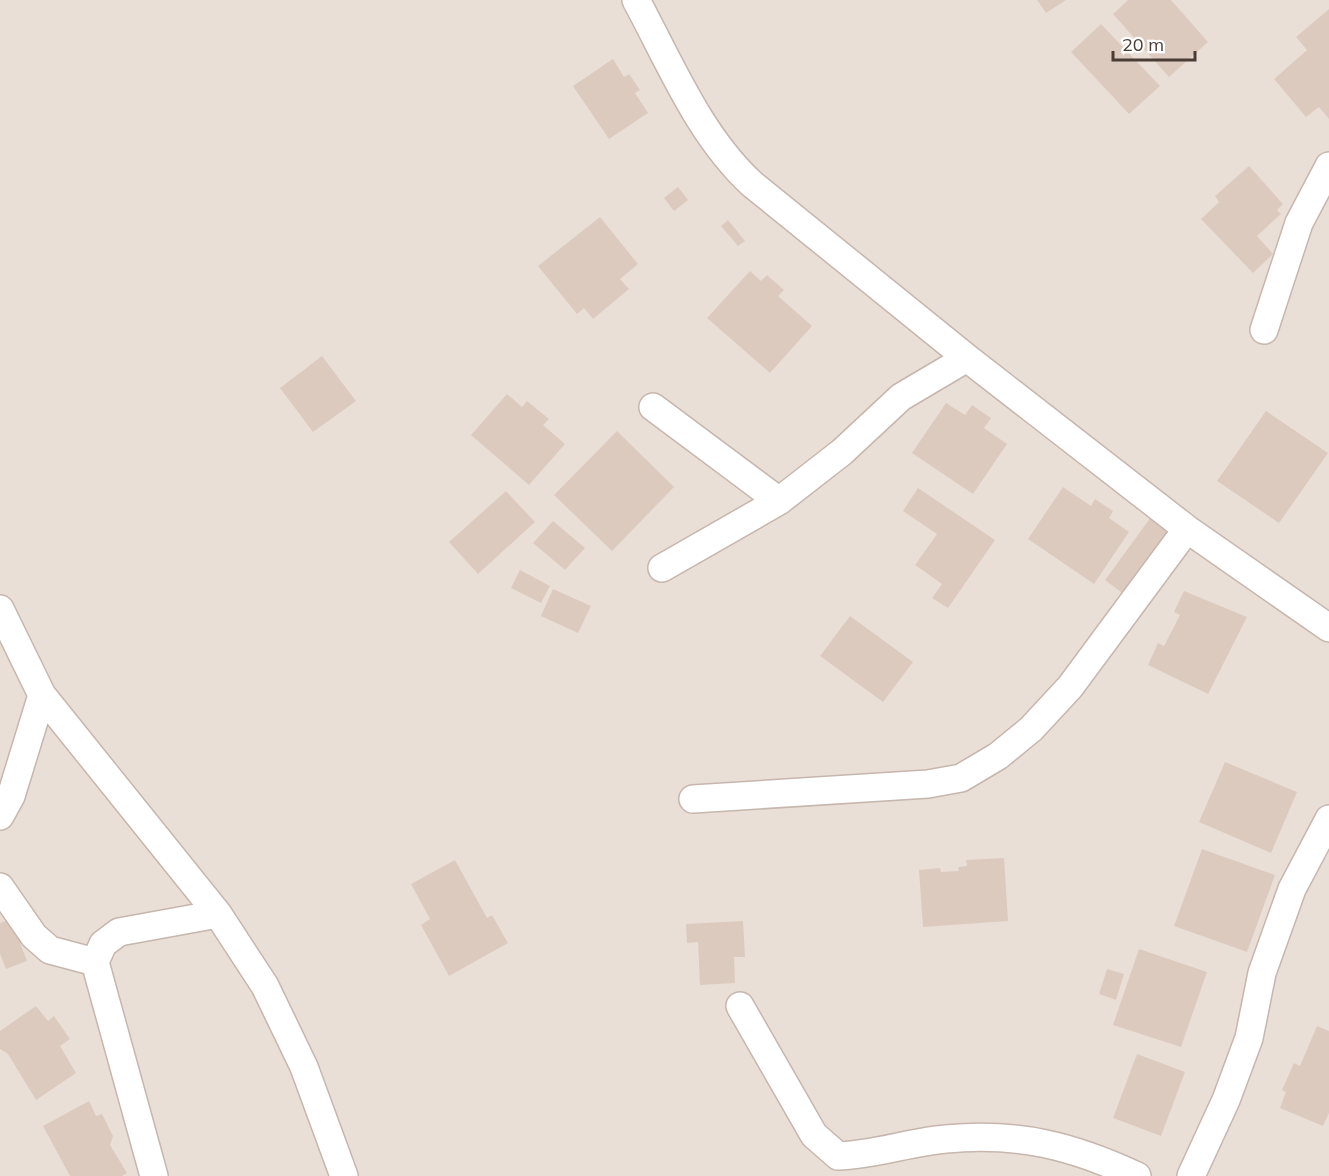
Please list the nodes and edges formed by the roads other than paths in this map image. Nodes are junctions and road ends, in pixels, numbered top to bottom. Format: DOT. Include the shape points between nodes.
graph roads {
  1 [pos="636,0"];
  2 [pos="1329,166"];
  3 [pos="1264,330"];
  4 [pos="967,358"];
  5 [pos="653,407"];
  6 [pos="779,501"];
  7 [pos="1187,529"];
  8 [pos="662,568"];
  9 [pos="0,609"];
  10 [pos="1329,628"];
  11 [pos="42,695"];
  12 [pos="693,800"];
  13 [pos="0,816"];
  14 [pos="1329,819"];
  15 [pos="0,887"];
  16 [pos="218,914"];
  17 [pos="95,962"];
  18 [pos="740,1006"];
  19 [pos="154,1176"];
  20 [pos="344,1176"];
  21 [pos="1137,1176"];
  22 [pos="1191,1176"];
  1 -- 4 [label="street" via="699,118 733,167"];
  2 -- 3 [label="street" via="1299,223"];
  4 -- 6 [label="street" via="902,397 842,452"];
  4 -- 7 [label="street"];
  5 -- 6 [label="street"];
  6 -- 8 [label="street"];
  7 -- 10 [label="street"];
  7 -- 12 [label="street" via="1070,687 1031,729 998,756 961,778 928,784"];
  9 -- 11 [label="street"];
  11 -- 13 [label="street" via="11,796"];
  11 -- 16 [label="street"];
  14 -- 22 [label="street" via="1292,889 1262,973 1249,1038"];
  15 -- 17 [label="street" via="34,936 50,950"];
  16 -- 17 [label="street" via="119,932 103,944"];
  16 -- 20 [label="street" via="265,986 304,1067"];
  17 -- 19 [label="street"];
  18 -- 21 [label="street" via="814,1135 838,1156 946,1139 989,1138 1057,1144"];
}
